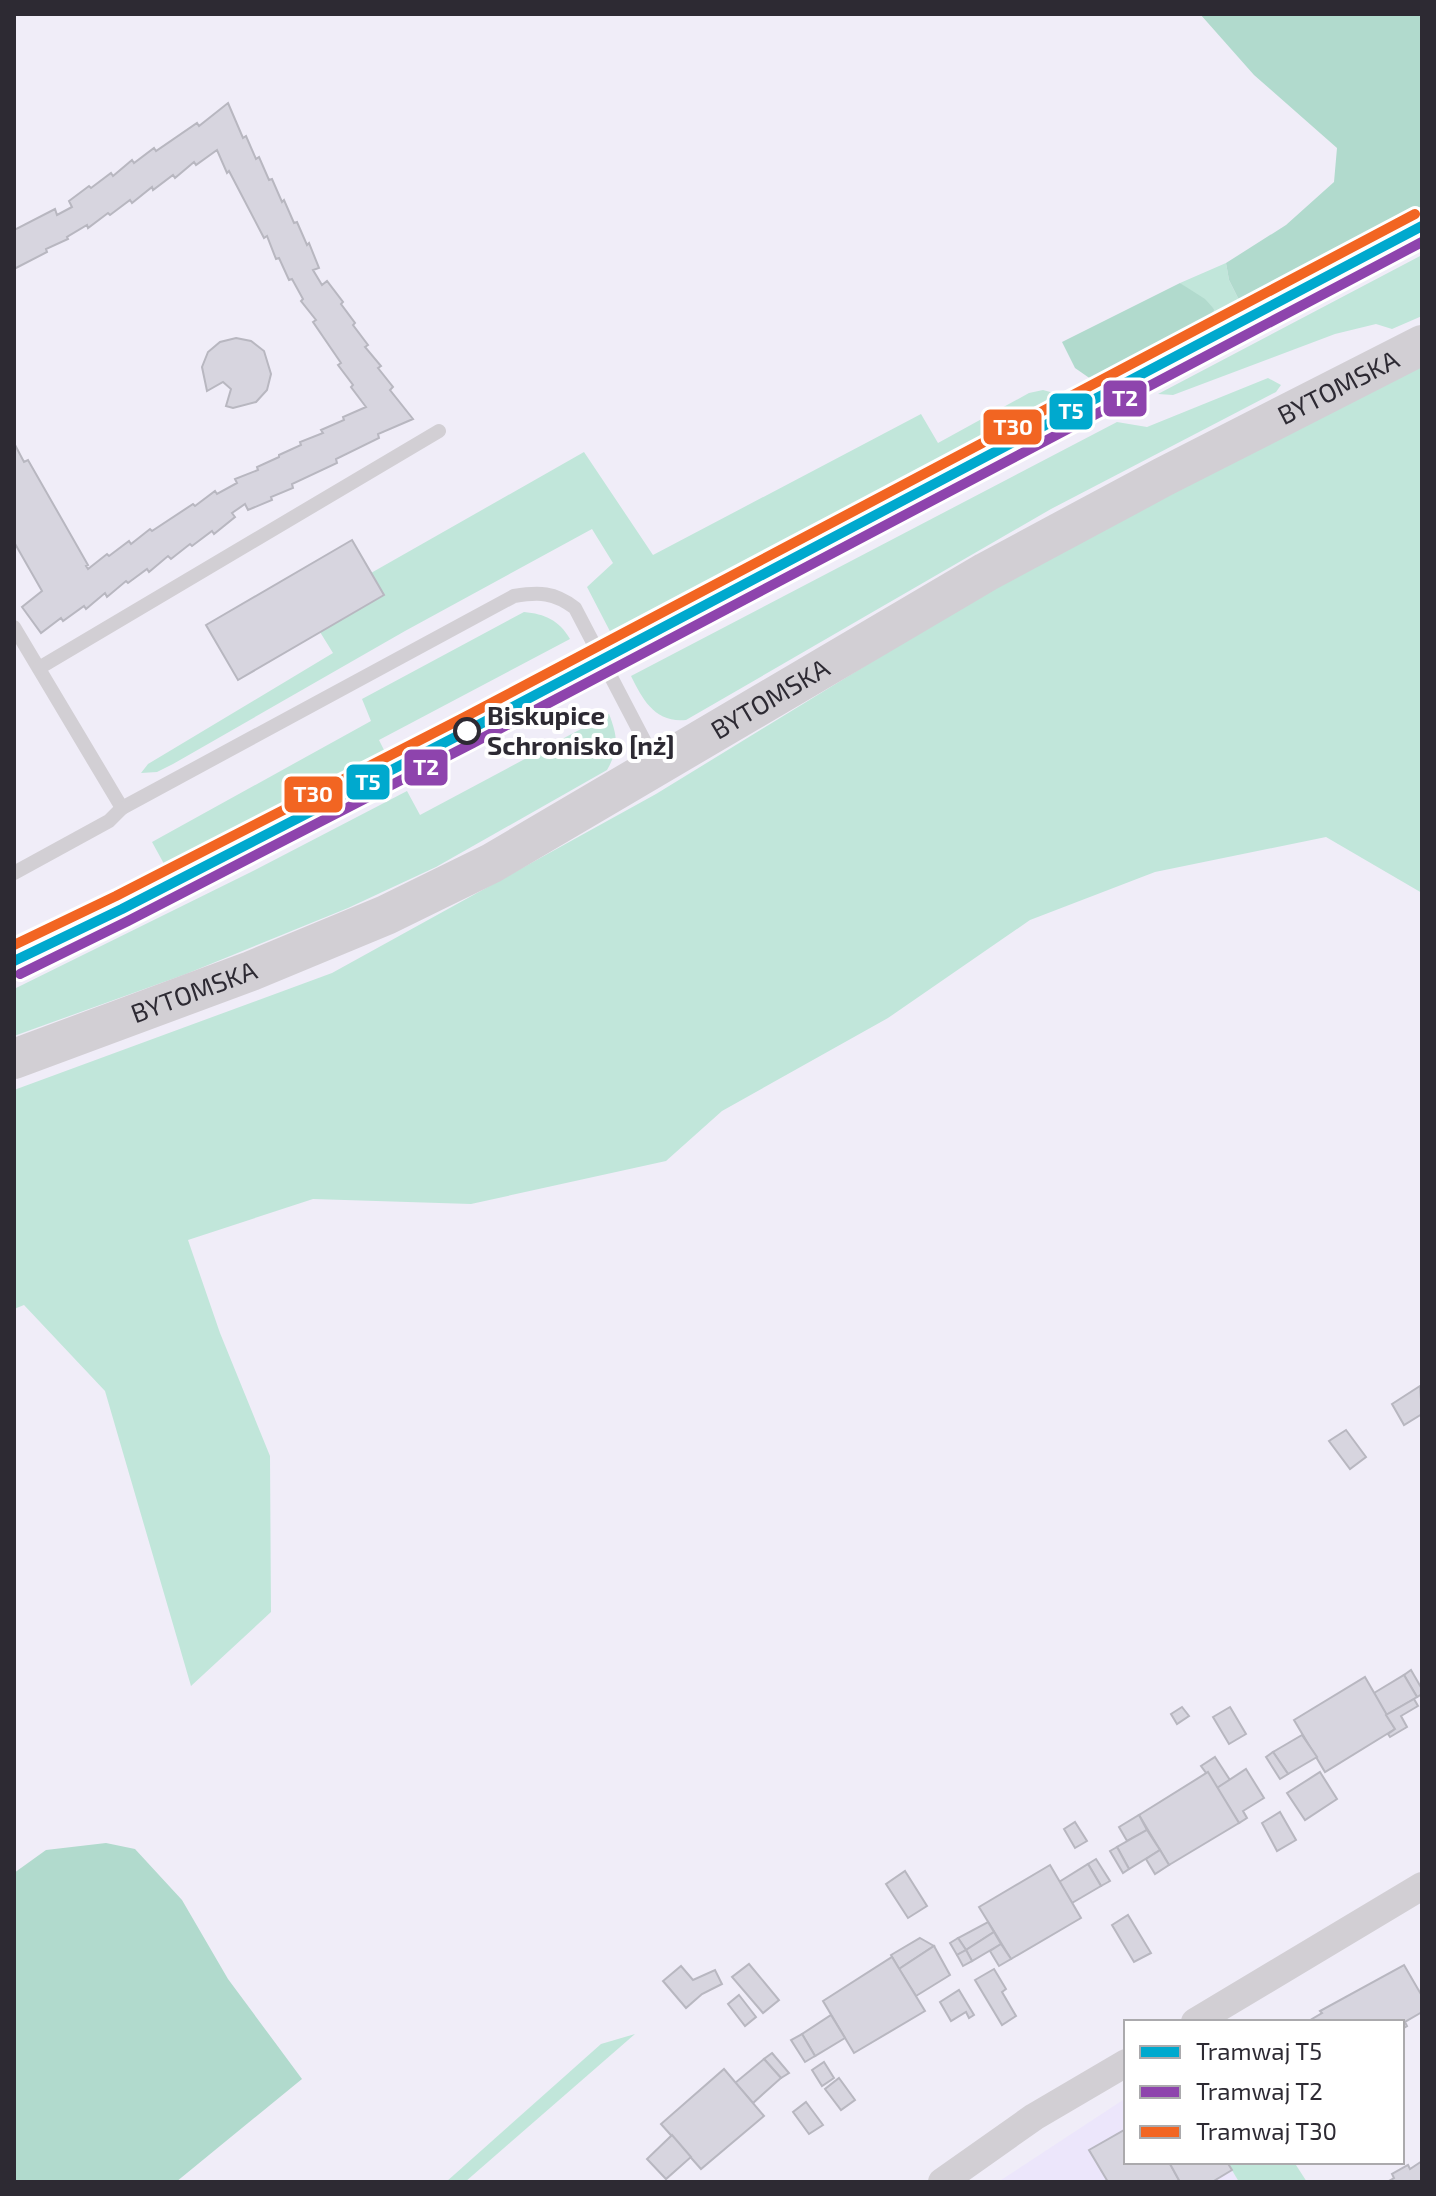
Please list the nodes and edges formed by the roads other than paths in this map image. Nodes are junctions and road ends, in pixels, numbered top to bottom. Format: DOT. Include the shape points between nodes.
graph roads {
  1 [pos="1422,345"];
  2 [pos="439,431"];
  3 [pos="14,627"];
  4 [pos="39,668"];
  5 [pos="658,767"];
  6 [pos="122,808"];
  7 [pos="14,873"];
  8 [pos="14,1059"];
  9 [pos="1422,1886"];
  10 [pos="1198,2020"];
  11 [pos="1124,2064"];
  12 [pos="942,2182"];
  1 -- 5 [label="street, BYTOMSKA" via="986,572"];
  2 -- 4 [label="lane"];
  3 -- 4 [label="lane"];
  4 -- 6 [label="lane"];
  5 -- 6 [label="lane" via="575,608 561,597 531,593 514,596"];
  5 -- 8 [label="street, BYTOMSKA" via="492,863 386,915"];
  6 -- 7 [label="lane" via="109,821"];
  9 -- 10 [label="street"];
  11 -- 12 [label="street" via="1034,2117"];
}
